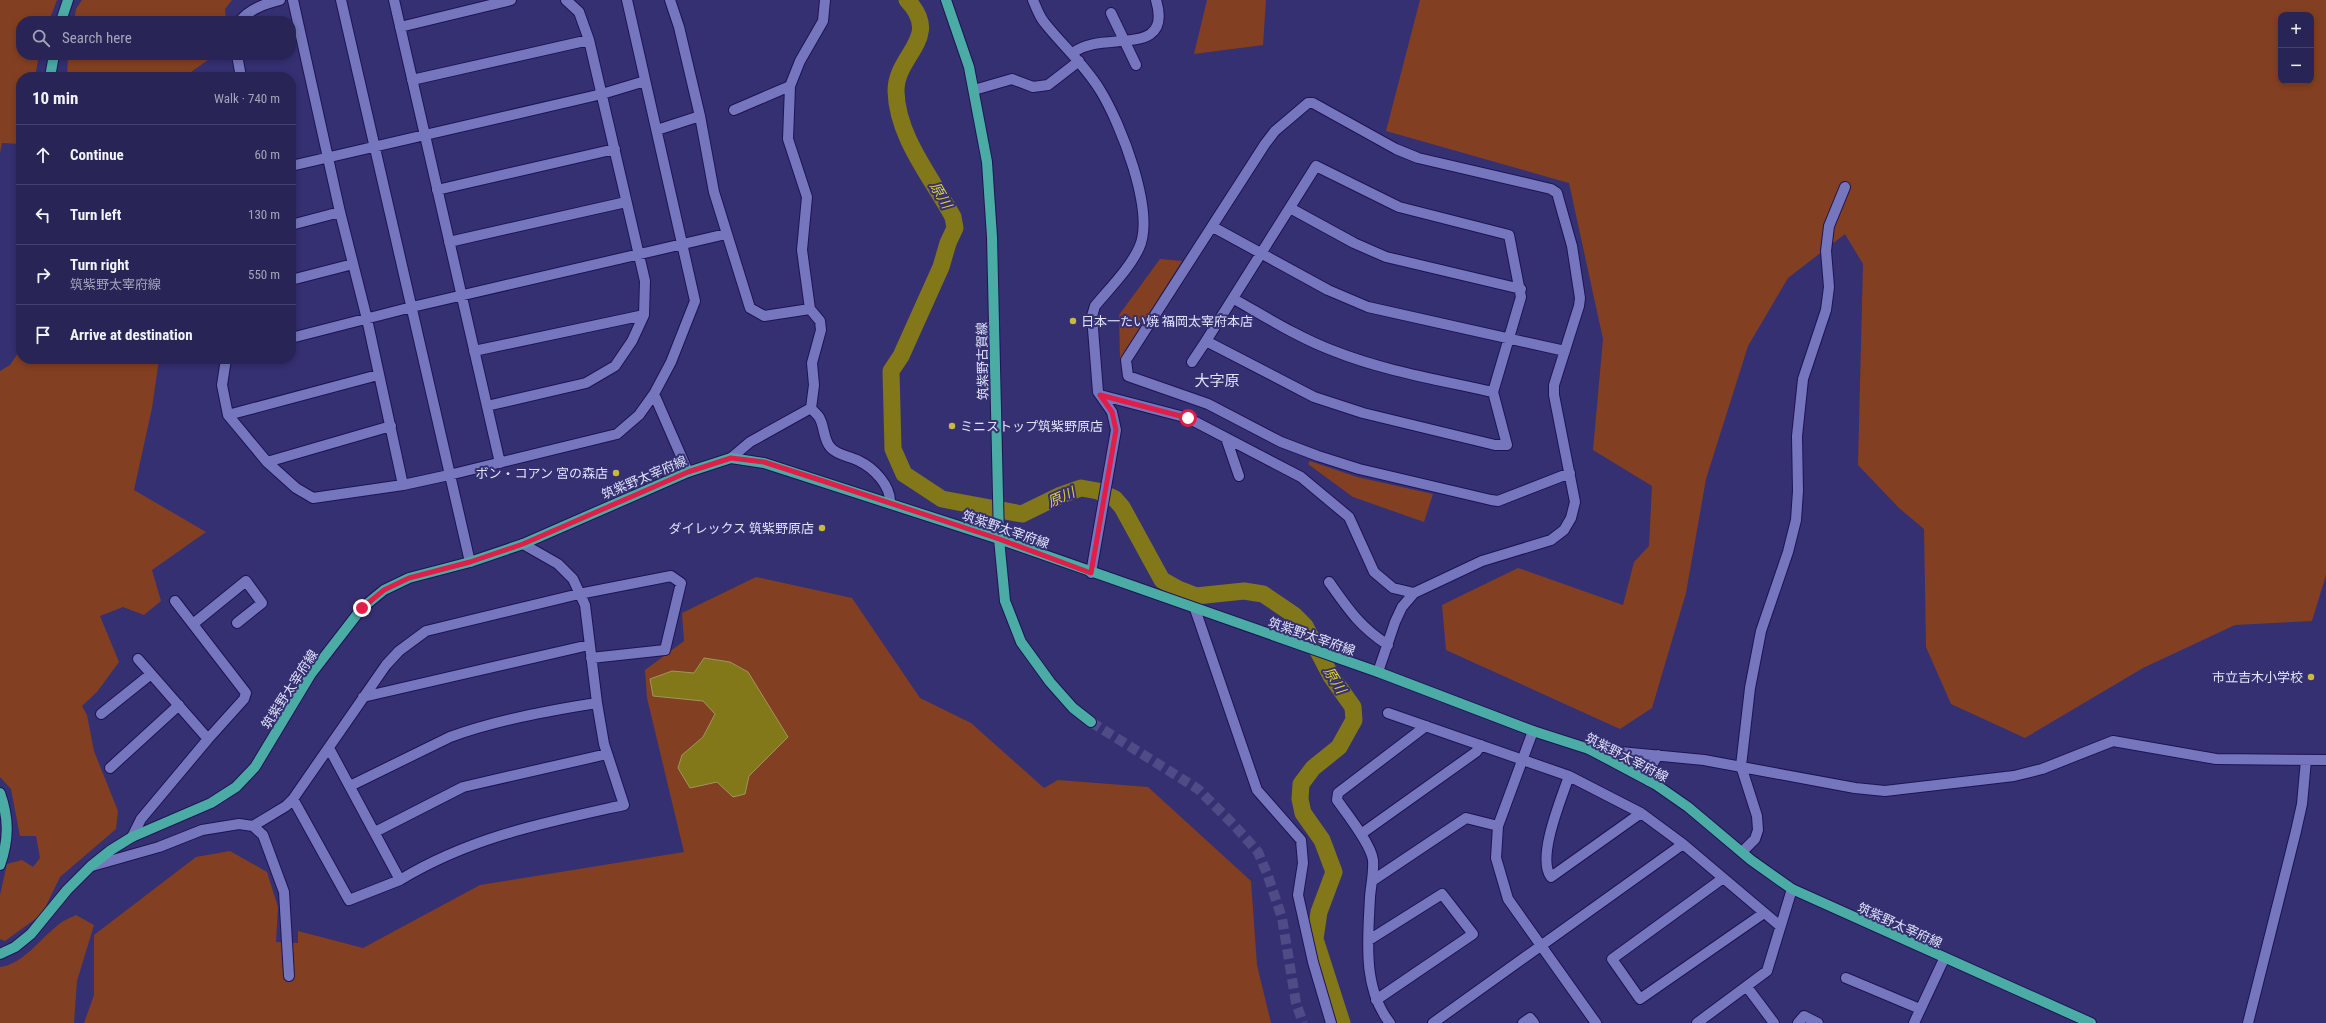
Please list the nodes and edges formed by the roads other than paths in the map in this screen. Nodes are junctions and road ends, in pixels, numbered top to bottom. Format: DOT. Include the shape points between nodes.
graph roads {
  1 [pos="68,0"];
  2 [pos="280,0"];
  3 [pos="293,0"];
  4 [pos="342,0"];
  5 [pos="394,0"];
  6 [pos="511,0"];
  7 [pos="566,0"];
  8 [pos="627,0"];
  9 [pos="670,0"];
  10 [pos="825,0"];
  11 [pos="946,0"];
  12 [pos="1033,0"];
  13 [pos="1156,0"];
  14 [pos="1111,13"];
  15 [pos="63,16"];
  16 [pos="244,16"];
  17 [pos="400,27"];
  18 [pos="589,40"];
  19 [pos="1126,42"];
  20 [pos="1076,57"];
  21 [pos="53,60"];
  22 [pos="238,60"];
  23 [pos="1136,65"];
  24 [pos="51,72"];
  25 [pos="240,72"];
  26 [pos="412,80"];
  27 [pos="645,81"];
  28 [pos="790,86"];
  29 [pos="974,90"];
  30 [pos="602,94"];
  31 [pos="734,110"];
  32 [pos="700,116"];
  33 [pos="657,130"];
  34 [pos="425,135"];
  35 [pos="374,147"];
  36 [pos="615,149"];
  37 [pos="328,157"];
  38 [pos="296,165"];
  39 [pos="1845,187"];
  40 [pos="437,190"];
  41 [pos="626,202"];
  42 [pos="1290,208"];
  43 [pos="340,212"];
  44 [pos="296,224"];
  45 [pos="1213,226"];
  46 [pos="726,234"];
  47 [pos="449,242"];
  48 [pos="683,243"];
  49 [pos="1261,253"];
  50 [pos="639,254"];
  51 [pos="353,264"];
  52 [pos="296,279"];
  53 [pos="1521,289"];
  54 [pos="462,296"];
  55 [pos="1234,299"];
  56 [pos="412,307"];
  57 [pos="810,309"];
  58 [pos="644,315"];
  59 [pos="367,319"];
  60 [pos="296,337"];
  61 [pos="1510,339"];
  62 [pos="1206,341"];
  63 [pos="1565,351"];
  64 [pos="474,352"];
  65 [pos="1192,362"];
  66 [pos="225,364"];
  67 [pos="378,375"];
  68 [pos="1493,392"];
  69 [pos="654,394"];
  70 [pos="1100,395"];
  71 [pos="487,406"];
  72 [pos="811,408"];
  73 [pos="228,415"];
  74 [pos="390,426"];
  75 [pos="1226,438"];
  76 [pos="731,458"];
  77 [pos="267,462"];
  78 [pos="500,463"];
  79 [pos="688,472"];
  80 [pos="1570,473"];
  81 [pos="449,475"];
  82 [pos="1239,476"];
  83 [pos="403,485"];
  84 [pos="890,503"];
  85 [pos="999,539"];
  86 [pos="523,544"];
  87 [pos="470,562"];
  88 [pos="1091,573"];
  89 [pos="1329,582"];
  90 [pos="1414,593"];
  91 [pos="580,594"];
  92 [pos="175,601"];
  93 [pos="1195,609"];
  94 [pos="237,623"];
  95 [pos="192,624"];
  96 [pos="589,645"];
  97 [pos="1388,645"];
  98 [pos="591,658"];
  99 [pos="138,659"];
  100 [pos="1378,672"];
  101 [pos="151,674"];
  102 [pos="363,697"];
  103 [pos="597,702"];
  104 [pos="179,705"];
  105 [pos="1388,712"];
  106 [pos="101,714"];
  107 [pos="1090,722"];
  108 [pos="1426,726"];
  109 [pos="1533,731"];
  110 [pos="208,739"];
  111 [pos="1481,745"];
  112 [pos="329,748"];
  113 [pos="1589,749"];
  114 [pos="607,754"];
  115 [pos="1658,755"];
  116 [pos="1522,760"];
  117 [pos="2306,760"];
  118 [pos="2326,760"];
  119 [pos="1741,766"];
  120 [pos="110,768"];
  121 [pos="1569,776"];
  122 [pos="1649,781"];
  123 [pos="350,786"];
  124 [pos="0,793"];
  125 [pos="293,798"];
  126 [pos="1641,814"];
  127 [pos="253,826"];
  128 [pos="1498,826"];
  129 [pos="375,832"];
  130 [pos="1361,834"];
  131 [pos="132,837"];
  132 [pos="1683,844"];
  133 [pos="1742,852"];
  134 [pos="0,865"];
  135 [pos="91,866"];
  136 [pos="1722,879"];
  137 [pos="400,880"];
  138 [pos="1372,881"];
  139 [pos="1792,890"];
  140 [pos="1764,913"];
  141 [pos="1780,926"];
  142 [pos="1369,940"];
  143 [pos="1541,946"];
  144 [pos="0,954"];
  145 [pos="1944,959"];
  146 [pos="289,976"];
  147 [pos="1846,978"];
  148 [pos="1747,987"];
  149 [pos="1376,1000"];
  150 [pos="1920,1009"];
  151 [pos="1710,1020"];
  152 [pos="1331,1023"];
  153 [pos="1390,1023"];
  154 [pos="1433,1023"];
  155 [pos="1523,1023"];
  156 [pos="1534,1023"];
  157 [pos="1596,1023"];
  158 [pos="1697,1023"];
  159 [pos="1774,1023"];
  160 [pos="1798,1023"];
  161 [pos="1818,1023"];
  162 [pos="1914,1023"];
  163 [pos="2089,1023"];
  164 [pos="2248,1023"];
  1 -- 15 [label="main road"];
  2 -- 16 [label="street" via="266,3"];
  3 -- 37 [label="street"];
  4 -- 35 [label="street"];
  5 -- 17 [label="street"];
  6 -- 17 [label="street"];
  7 -- 18 [label="street" via="579,12"];
  8 -- 27 [label="street"];
  9 -- 32 [label="street"];
  10 -- 28 [label="street" via="823,21 800,61"];
  11 -- 29 [label="main road, 筑紫野古賀線" via="969,67"];
  12 -- 20 [label="street" via="1043,21"];
  13 -- 19 [label="street" via="1159,17 1156,30"];
  14 -- 19 [label="street"];
  17 -- 26 [label="street"];
  18 -- 26 [label="street"];
  18 -- 30 [label="street"];
  19 -- 20 [label="street" via="1091,43 1081,46"];
  19 -- 23 [label="street"];
  20 -- 29 [label="street" via="1059,77 1044,86 1033,87 1012,79"];
  20 -- 70 [label="street" via="1100,90 1126,143 1139,187 1144,217 1139,248 1095,306 1092,316"];
  21 -- 24 [label="main road"];
  22 -- 25 [label="street"];
  26 -- 34 [label="street"];
  27 -- 30 [label="street"];
  27 -- 33 [label="street"];
  28 -- 31 [label="street"];
  28 -- 57 [label="street" via="788,139 807,197 802,250"];
  29 -- 85 [label="main road, 筑紫野古賀線" via="987,162 992,237"];
  30 -- 34 [label="street"];
  30 -- 36 [label="street"];
  32 -- 33 [label="street"];
  32 -- 46 [label="street" via="714,192"];
  33 -- 48 [label="street"];
  34 -- 35 [label="street"];
  34 -- 40 [label="street"];
  35 -- 37 [label="street"];
  35 -- 56 [label="street"];
  36 -- 40 [label="street"];
  36 -- 41 [label="street"];
  37 -- 38 [label="street"];
  37 -- 43 [label="street"];
  39 -- 119 [label="street" via="1829,226 1826,251 1829,287 1826,310 1803,379 1797,436 1796,520 1788,552 1760,631"];
  40 -- 47 [label="street"];
  41 -- 47 [label="street"];
  41 -- 50 [label="street"];
  42 -- 49 [label="street"];
  42 -- 53 [label="street" via="1354,243 1386,257"];
  42 -- 53 [label="street" via="1316,166 1399,207 1509,235"];
  43 -- 44 [label="street"];
  43 -- 51 [label="street"];
  45 -- 49 [label="street"];
  45 -- 63 [label="street" via="1272,135 1308,103 1313,102 1418,158 1551,189 1558,193 1572,246 1580,298 1580,306"];
  45 -- 80 [label="street" via="1126,360 1128,376 1208,404 1282,442 1318,456 1359,469 1491,500 1498,501"];
  46 -- 48 [label="street"];
  46 -- 57 [label="street" via="750,308 764,316"];
  47 -- 54 [label="street"];
  48 -- 50 [label="street"];
  48 -- 69 [label="street" via="695,301 674,355"];
  49 -- 55 [label="street"];
  49 -- 61 [label="street" via="1328,290 1368,307"];
  50 -- 54 [label="street"];
  50 -- 58 [label="street" via="645,281"];
  51 -- 52 [label="street"];
  51 -- 59 [label="street"];
  53 -- 61 [label="street" via="1522,297"];
  54 -- 56 [label="street"];
  54 -- 64 [label="street"];
  55 -- 62 [label="street"];
  55 -- 68 [label="street" via="1334,351 1373,364"];
  56 -- 59 [label="street"];
  56 -- 81 [label="street"];
  57 -- 72 [label="street" via="820,321 821,330 812,364 814,385"];
  58 -- 64 [label="street"];
  58 -- 71 [label="street" via="632,341 615,366 586,383"];
  59 -- 60 [label="street"];
  59 -- 67 [label="street"];
  61 -- 63 [label="street"];
  61 -- 68 [label="street"];
  62 -- 65 [label="street"];
  62 -- 68 [label="street" via="1314,397 1495,445 1506,445"];
  63 -- 80 [label="street" via="1554,385 1554,395"];
  64 -- 71 [label="street"];
  66 -- 73 [label="street" via="222,385"];
  67 -- 73 [label="street"];
  67 -- 74 [label="street"];
  69 -- 78 [label="street" via="639,415 617,434"];
  69 -- 79 [label="street"];
  70 -- 75 [label="street" via="1188,418"];
  70 -- 88 [label="street" via="1112,412 1116,430"];
  71 -- 78 [label="street"];
  72 -- 76 [label="street" via="750,442"];
  72 -- 84 [label="street" via="819,417 826,441 831,448 859,461 880,477 891,497"];
  73 -- 77 [label="street"];
  74 -- 77 [label="street"];
  74 -- 83 [label="street"];
  75 -- 82 [label="street"];
  75 -- 90 [label="street" via="1301,477 1349,517 1374,572 1393,588"];
  76 -- 79 [label="main road, 筑紫野太宰府線"];
  76 -- 84 [label="main road, 筑紫野太宰府線" via="764,462"];
  77 -- 83 [label="street" via="296,488 313,498"];
  78 -- 81 [label="street"];
  79 -- 86 [label="main road, 筑紫野太宰府線"];
  80 -- 90 [label="street" via="1575,502 1571,518 1564,530 1551,540 1482,561"];
  81 -- 83 [label="street"];
  81 -- 87 [label="street"];
  84 -- 85 [label="main road, 筑紫野太宰府線"];
  85 -- 88 [label="main road, 筑紫野太宰府線"];
  85 -- 107 [label="main road, 筑紫野古賀線" via="1005,601 1021,642 1050,682 1073,708"];
  86 -- 87 [label="main road, 筑紫野太宰府線"];
  86 -- 91 [label="street" via="558,564 573,579"];
  87 -- 131 [label="main road, 筑紫野太宰府線" via="409,578 384,590 362,608 311,674 255,767 236,787 211,803"];
  88 -- 93 [label="main road, 筑紫野太宰府線"];
  89 -- 97 [label="street" via="1352,617"];
  90 -- 97 [label="street" via="1402,607"];
  91 -- 96 [label="street" via="585,605"];
  91 -- 98 [label="street" via="671,576 681,583 665,650"];
  91 -- 102 [label="street" via="426,632 399,651"];
  92 -- 95 [label="street"];
  93 -- 100 [label="main road, 筑紫野太宰府線"];
  93 -- 152 [label="street" via="1257,790 1301,840 1303,863 1298,895 1313,962"];
  94 -- 95 [label="street" via="262,603 246,581"];
  95 -- 110 [label="street" via="246,693 244,699"];
  96 -- 98 [label="street"];
  96 -- 102 [label="street"];
  97 -- 100 [label="street"];
  98 -- 103 [label="street"];
  99 -- 101 [label="street"];
  100 -- 109 [label="main road, 筑紫野太宰府線"];
  101 -- 104 [label="street"];
  101 -- 106 [label="street"];
  102 -- 112 [label="street"];
  103 -- 114 [label="street"];
  103 -- 123 [label="street" via="467,731"];
  104 -- 110 [label="street"];
  104 -- 120 [label="street"];
  105 -- 108 [label="street"];
  108 -- 111 [label="street"];
  108 -- 130 [label="street" via="1338,793 1337,800"];
  109 -- 113 [label="main road, 筑紫野太宰府線"];
  109 -- 116 [label="street"];
  110 -- 131 [label="street" via="141,819"];
  111 -- 116 [label="street"];
  111 -- 130 [label="street" via="1476,752"];
  112 -- 123 [label="street"];
  112 -- 125 [label="street"];
  113 -- 115 [label="street"];
  113 -- 122 [label="main road, 筑紫野太宰府線"];
  114 -- 129 [label="street" via="464,787"];
  114 -- 137 [label="street" via="624,805 555,820 473,843 428,863"];
  115 -- 119 [label="street"];
  115 -- 122 [label="street" via="1649,770"];
  116 -- 121 [label="street"];
  116 -- 128 [label="street"];
  117 -- 118 [label="street"];
  117 -- 119 [label="street" via="2216,759 2113,741 2042,769 2014,776 1885,790 1855,788"];
  117 -- 164 [label="street" via="2302,804"];
  119 -- 133 [label="street" via="1757,816 1758,830 1755,838"];
  121 -- 126 [label="street"];
  121 -- 126 [label="street" via="1550,828 1547,859 1551,877"];
  122 -- 133 [label="main road, 筑紫野太宰府線" via="1688,807"];
  123 -- 129 [label="street"];
  124 -- 134 [label="main road" via="8,824 8,837"];
  125 -- 127 [label="street" via="286,806"];
  125 -- 137 [label="street" via="349,900"];
  126 -- 132 [label="street"];
  127 -- 135 [label="street" via="239,824 202,830 158,847"];
  127 -- 146 [label="street" via="263,835 284,892"];
  128 -- 138 [label="street" via="1466,818"];
  128 -- 143 [label="street" via="1496,858 1508,899"];
  129 -- 137 [label="street"];
  130 -- 138 [label="street" via="1373,859"];
  131 -- 135 [label="main road, 筑紫野太宰府線"];
  132 -- 136 [label="street"];
  132 -- 143 [label="street"];
  133 -- 139 [label="main road, 筑紫野太宰府線"];
  135 -- 144 [label="main road, 筑紫野太宰府線" via="67,890 31,934 15,947"];
  136 -- 140 [label="street"];
  136 -- 140 [label="street" via="1612,959 1640,999"];
  138 -- 142 [label="street"];
  139 -- 141 [label="street"];
  139 -- 145 [label="main road, 筑紫野太宰府線"];
  140 -- 141 [label="street"];
  141 -- 148 [label="street" via="1767,971"];
  142 -- 149 [label="street" via="1368,965"];
  142 -- 149 [label="street" via="1442,894 1473,934"];
  143 -- 154 [label="street"];
  143 -- 157 [label="street"];
  145 -- 150 [label="street"];
  145 -- 163 [label="main road, 筑紫野太宰府線"];
  147 -- 150 [label="street"];
  148 -- 151 [label="street"];
  148 -- 159 [label="street"];
  149 -- 153 [label="street"];
  150 -- 162 [label="street"];
  151 -- 158 [label="street"];
  155 -- 156 [label="street" via="1530,1018"];
  160 -- 161 [label="street" via="1804,1016"];
}
